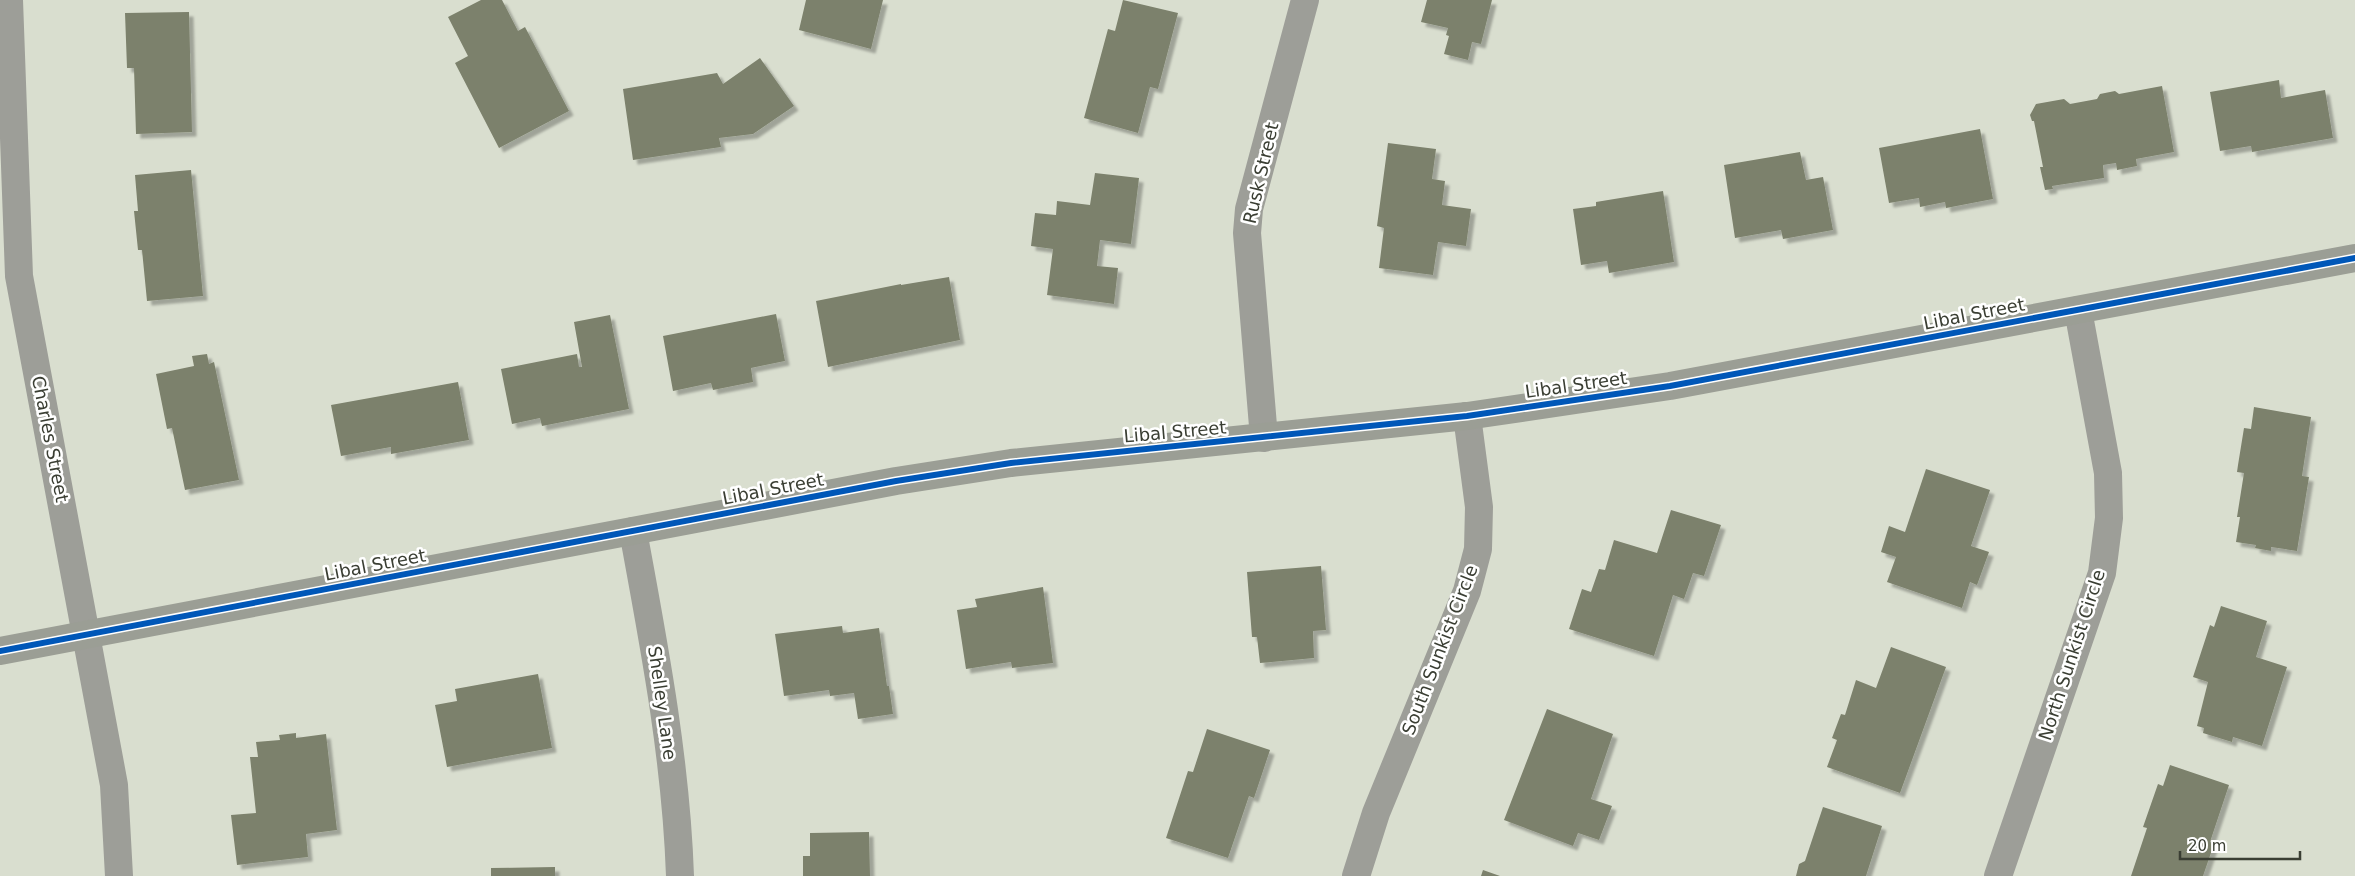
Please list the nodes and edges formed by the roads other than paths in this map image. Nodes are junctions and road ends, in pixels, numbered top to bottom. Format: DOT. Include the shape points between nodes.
graph roads {
  1 [pos="9,0"];
  2 [pos="1305,0"];
  3 [pos="2355,258"];
  4 [pos="2078,310"];
  5 [pos="1467,416"];
  6 [pos="1264,438"];
  7 [pos="633,531"];
  8 [pos="87,635"];
  9 [pos="0,651"];
  10 [pos="119,876"];
  11 [pos="680,876"];
  12 [pos="1356,876"];
  13 [pos="1998,876"];
  1 -- 8 [label="street, Charles Street" via="19,276"];
  2 -- 6 [label="street, Rusk Street" via="1249,209 1247,233"];
  3 -- 4 [label="street, Libal Street"];
  4 -- 5 [label="street, Libal Street" via="1670,386"];
  4 -- 13 [label="street, North Sunkist Circle" via="2108,473 2109,518 2102,573"];
  5 -- 6 [label="street, Libal Street"];
  5 -- 12 [label="street, South Sunkist Circle" via="1480,507 1478,550 1467,591 1376,813"];
  6 -- 7 [label="street, Libal Street" via="1011,463 896,481"];
  7 -- 8 [label="street, Libal Street"];
  7 -- 11 [label="street, Shelley Lane" via="665,706"];
  8 -- 9 [label="street, Libal Street"];
  8 -- 10 [label="street, Charles Street" via="114,785"];
}
